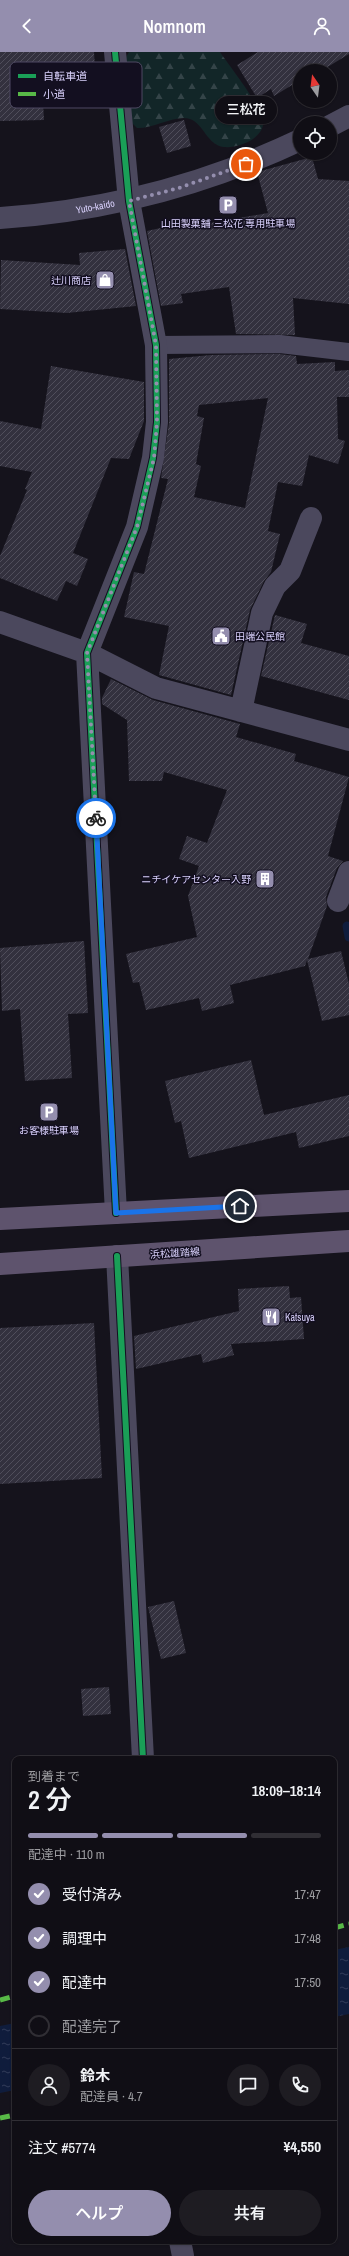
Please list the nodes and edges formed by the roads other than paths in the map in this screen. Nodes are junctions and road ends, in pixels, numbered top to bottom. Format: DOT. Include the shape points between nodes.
graph roads {
  1 [pos="115,52"];
  2 [pos="116,62"];
  3 [pos="120,108"];
  4 [pos="349,116"];
  5 [pos="337,122"];
  6 [pos="293,143"];
  7 [pos="129,201"];
  8 [pos="0,218"];
  9 [pos="156,345"];
  10 [pos="349,352"];
  11 [pos="311,518"];
  12 [pos="0,622"];
  13 [pos="87,653"];
  14 [pos="241,711"];
  15 [pos="349,740"];
  16 [pos="349,872"];
  17 [pos="338,901"];
  18 [pos="349,1201"];
  19 [pos="116,1213"];
  20 [pos="0,1219"];
  21 [pos="349,1241"];
  22 [pos="117,1256"];
  23 [pos="0,1264"];
  24 [pos="143,1756"];
  25 [pos="181,2244"];
  26 [pos="183,2256"];
  1 -- 2 [label="street"];
  3 -- 7 [label="street"];
  4 -- 5 [label="street"];
  6 -- 7 [label="street, Yuto-kaido" via="218,174"];
  7 -- 8 [label="street, Yuto-kaido"];
  7 -- 9 [label="street"];
  9 -- 10 [label="lane" via="280,344"];
  9 -- 13 [label="street" via="157,422 154,458 147,493 137,527"];
  11 -- 14 [label="street" via="290,571 276,586 262,613"];
  12 -- 13 [label="street"];
  13 -- 14 [label="street" via="156,688"];
  13 -- 19 [label="street"];
  14 -- 15 [label="street"];
  16 -- 17 [label="street"];
  18 -- 19 [label="main road"];
  19 -- 20 [label="main road"];
  21 -- 22 [label="main road, 浜松雄踏線"];
  22 -- 23 [label="main road, 浜松雄踏線"];
  22 -- 24 [label="street"];
  25 -- 26 [label="street"];
}
